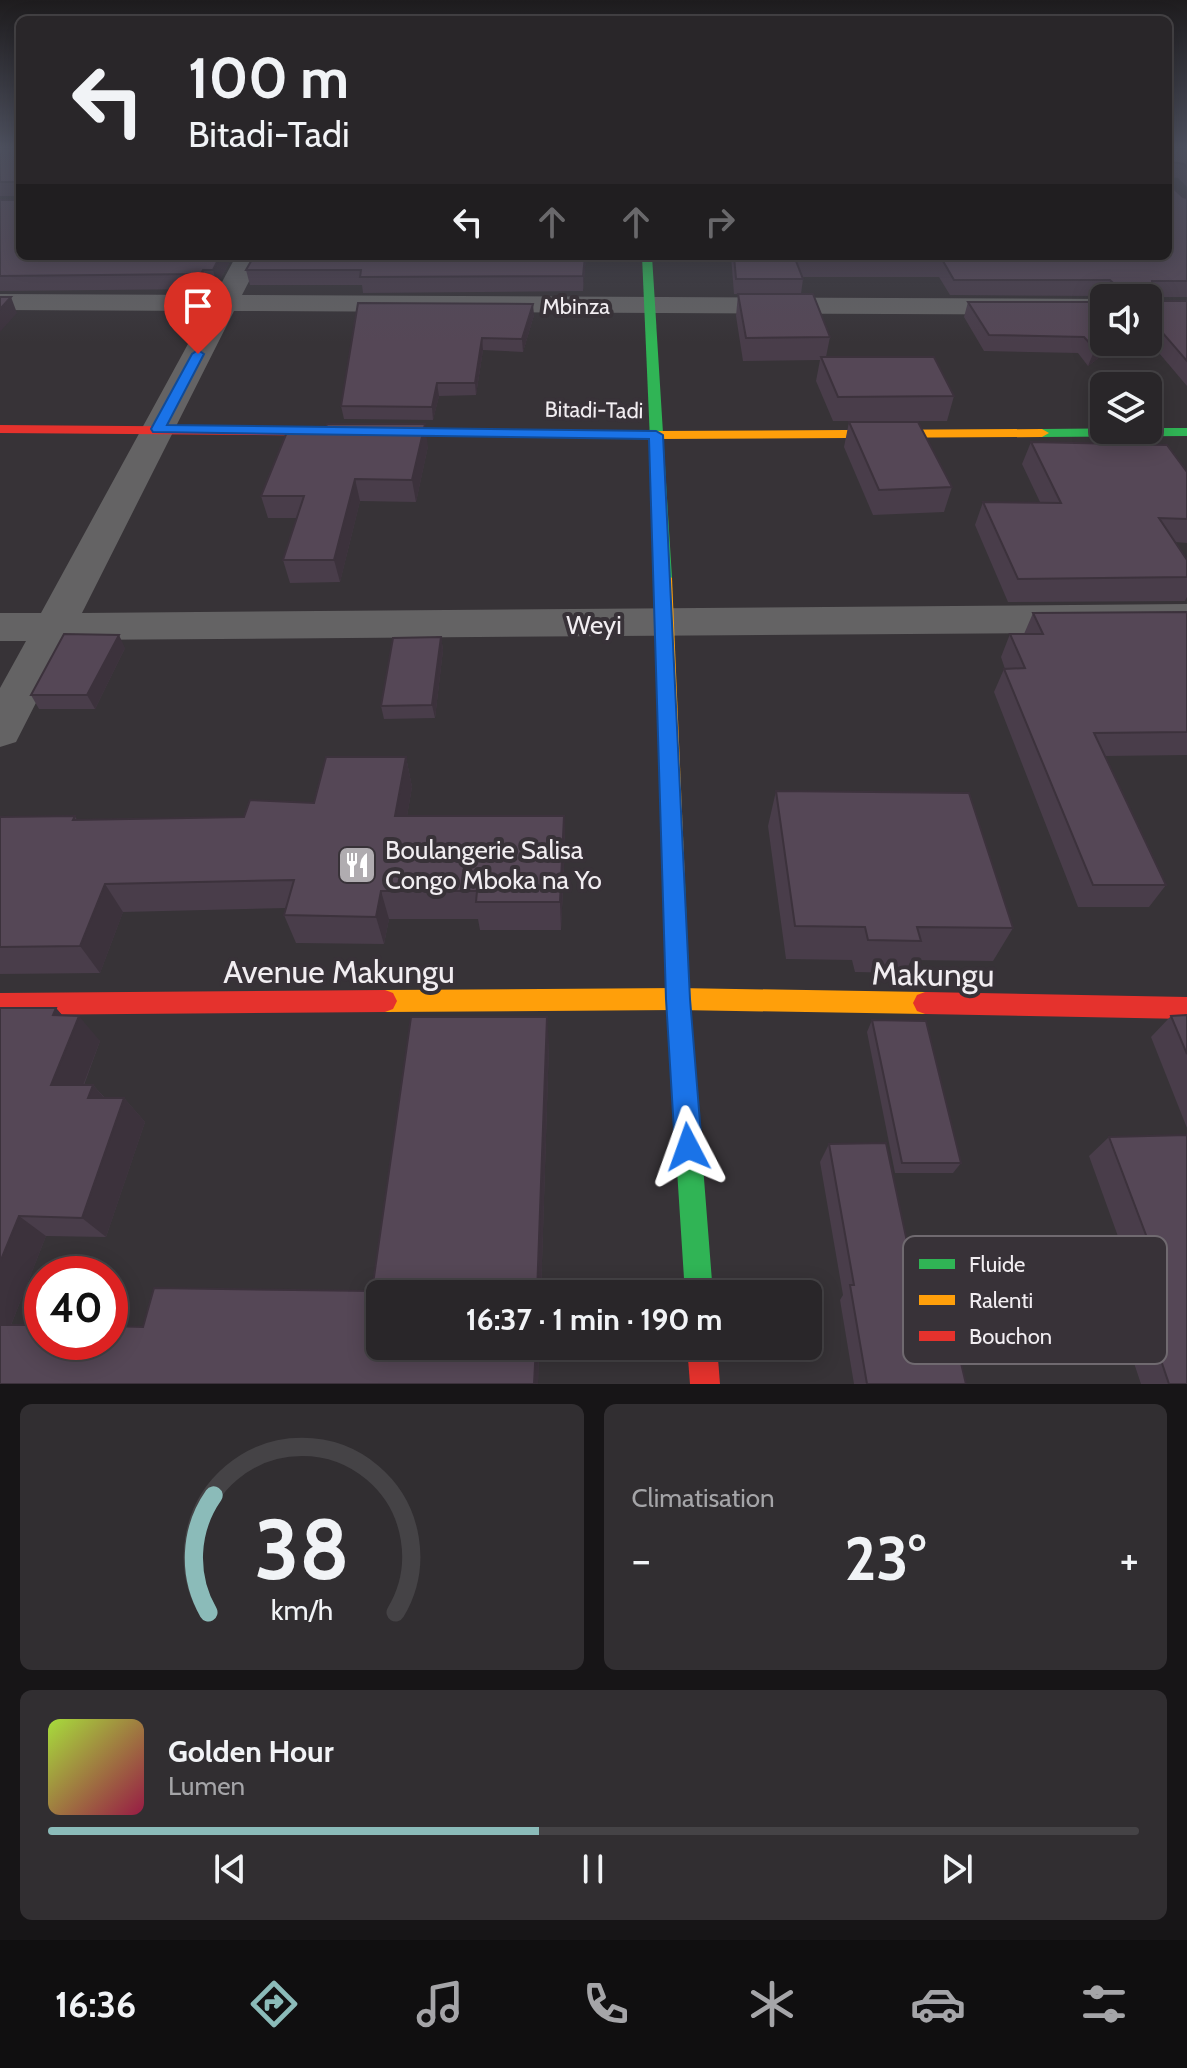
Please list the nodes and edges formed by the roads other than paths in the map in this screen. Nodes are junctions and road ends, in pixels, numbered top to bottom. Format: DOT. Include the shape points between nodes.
graph roads {
  1 [pos="247,260"];
  2 [pos="647,260"];
  3 [pos="0,302"];
  4 [pos="225,303"];
  5 [pos="649,306"];
  6 [pos="1090,307"];
  7 [pos="0,429"];
  8 [pos="158,429"];
  9 [pos="1187,432"];
  10 [pos="656,435"];
  11 [pos="1187,618"];
  12 [pos="666,624"];
  13 [pos="54,626"];
  14 [pos="0,627"];
  15 [pos="0,730"];
  16 [pos="678,999"];
  17 [pos="0,1004"];
  18 [pos="1187,1008"];
  19 [pos="698,1280"];
  20 [pos="703,1360"];
  21 [pos="705,1384"];
  1 -- 4 [label="street"];
  2 -- 5 [label="street"];
  3 -- 4 [label="street, Mbinza"];
  4 -- 5 [label="street, Mbinza"];
  4 -- 8 [label="street"];
  5 -- 6 [label="street, Mbinza"];
  5 -- 10 [label="street"];
  7 -- 8 [label="street, Bitadi-Tadi"];
  8 -- 10 [label="street, Bitadi-Tadi"];
  8 -- 13 [label="street"];
  9 -- 10 [label="street, Bitadi-Tadi"];
  10 -- 12 [label="street"];
  11 -- 12 [label="street, Weyi"];
  12 -- 13 [label="street, Weyi"];
  12 -- 16 [label="street"];
  13 -- 14 [label="street, Weyi"];
  13 -- 15 [label="street"];
  16 -- 17 [label="street, Avenue Makungu"];
  16 -- 18 [label="street, Makungu"];
  16 -- 19 [label="street"];
  20 -- 21 [label="street"];
}
